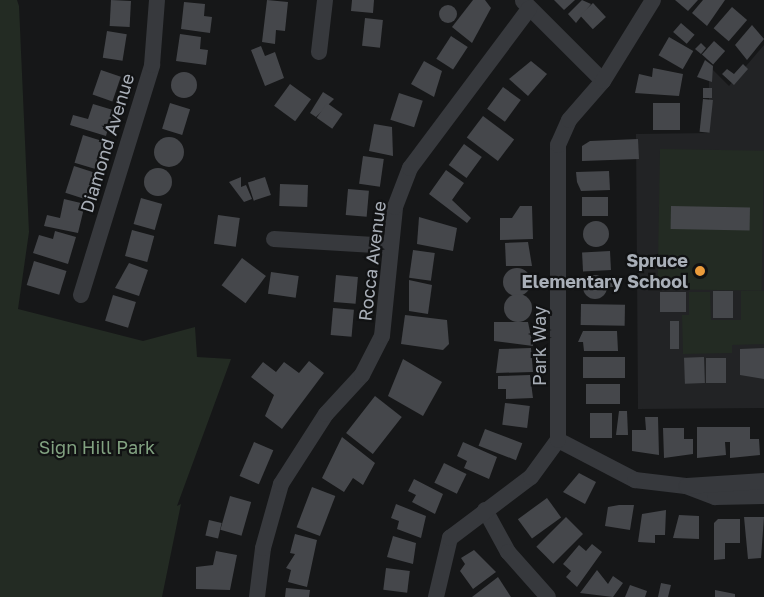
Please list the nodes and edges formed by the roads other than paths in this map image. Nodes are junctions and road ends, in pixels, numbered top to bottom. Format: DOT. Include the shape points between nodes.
graph roads {
  1 [pos="157,0"];
  2 [pos="325,0"];
  3 [pos="653,0"];
  4 [pos="525,4"];
  5 [pos="319,52"];
  6 [pos="603,81"];
  7 [pos="274,239"];
  8 [pos="391,246"];
  9 [pos="81,295"];
  10 [pos="558,440"];
  11 [pos="764,481"];
  12 [pos="686,486"];
  13 [pos="764,496"];
  14 [pos="485,510"];
  15 [pos="257,597"];
  16 [pos="436,597"];
  17 [pos="548,597"];
  1 -- 9 [label="street, Diamond Avenue" via="152,65"];
  2 -- 5 [label="street"];
  3 -- 6 [label="street, Park Way"];
  4 -- 6 [label="street"];
  4 -- 8 [label="street, Rocca Avenue" via="410,168 395,207"];
  6 -- 10 [label="street, Park Way" via="569,120 558,145"];
  7 -- 8 [label="street"];
  8 -- 15 [label="street, Rocca Avenue" via="382,336 362,375 326,414 281,484 263,548"];
  10 -- 12 [label="street" via="635,480"];
  10 -- 14 [label="street" via="531,477"];
  11 -- 12 [label="street"];
  12 -- 13 [label="street" via="715,497"];
  14 -- 16 [label="street" via="450,538"];
  14 -- 17 [label="street" via="508,552"];
}
